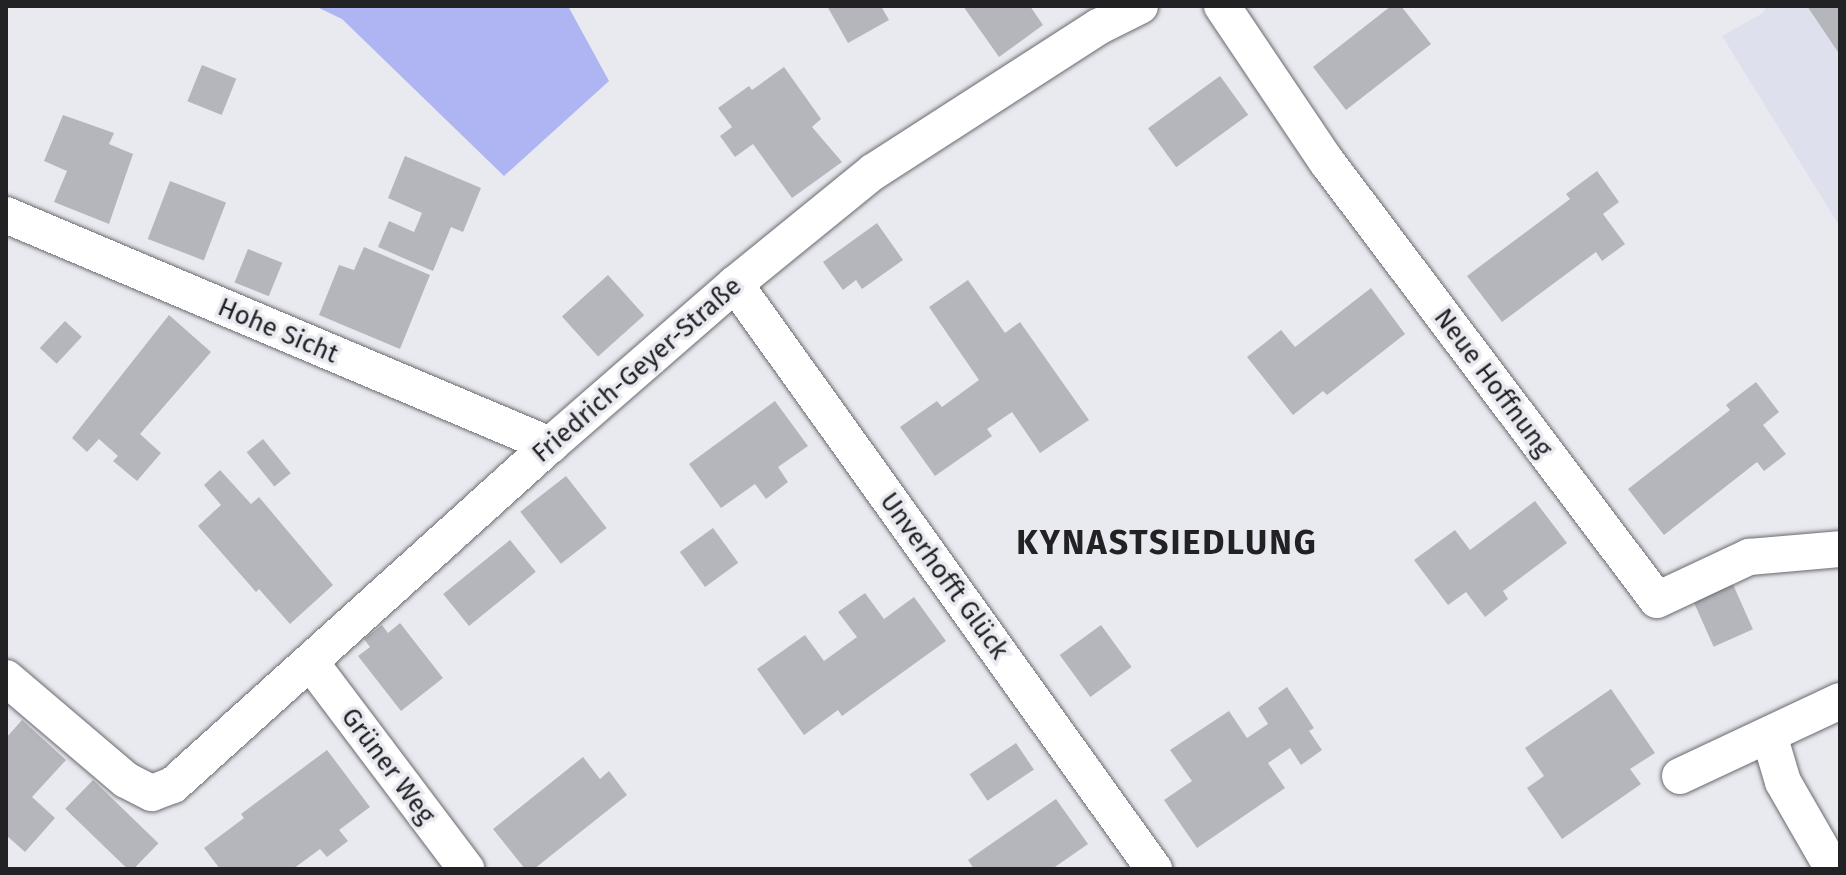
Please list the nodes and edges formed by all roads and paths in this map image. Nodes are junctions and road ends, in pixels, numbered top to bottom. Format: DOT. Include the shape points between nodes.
graph roads {
  1 [pos="1140,6"];
  2 [pos="1222,6"];
  3 [pos="6,215"];
  4 [pos="735,284"];
  5 [pos="550,445"];
  6 [pos="1840,549"];
  7 [pos="311,663"];
  8 [pos="6,678"];
  9 [pos="1840,701"];
  10 [pos="1769,735"];
  11 [pos="1680,776"];
  12 [pos="466,869"];
  13 [pos="1154,869"];
  14 [pos="1833,869"];
  1 -- 4 [label="street, Friedrich-Geyer-Straße" via="1098,27 873,172"];
  2 -- 6 [label="street, Neue Hoffnung" via="1327,162 1657,600 1749,557"];
  3 -- 5 [label="street, Hohe Sicht"];
  4 -- 5 [label="street, Friedrich-Geyer-Straße"];
  4 -- 13 [label="street, Unverhofft Glück"];
  5 -- 7 [label="street, Friedrich-Geyer-Straße"];
  7 -- 8 [label="street, Friedrich-Geyer-Straße" via="173,785 152,793 126,780"];
  7 -- 12 [label="street, Grüner Weg"];
  9 -- 10 [label="street"];
  10 -- 11 [label="street"];
  10 -- 14 [label="street" via="1783,782"];
}
